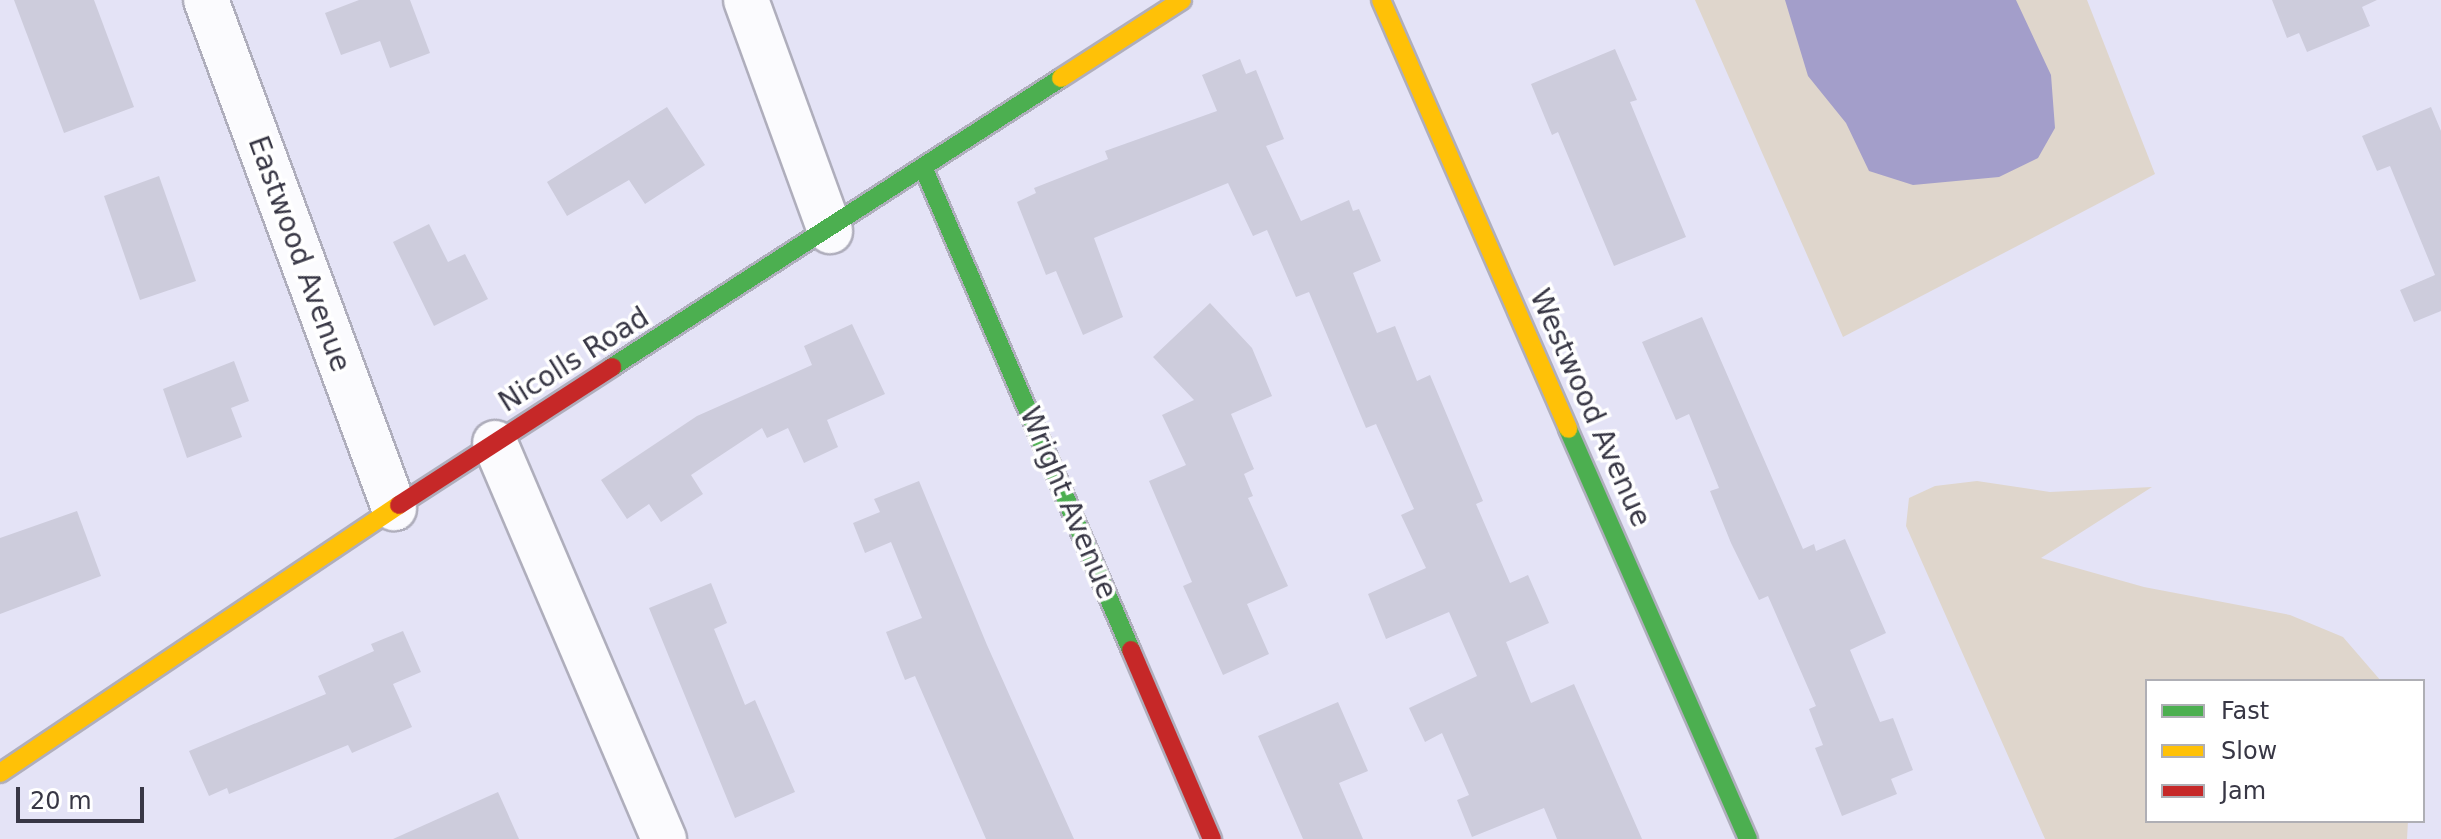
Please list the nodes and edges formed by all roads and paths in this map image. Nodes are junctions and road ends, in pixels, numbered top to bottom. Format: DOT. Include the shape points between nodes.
graph roads {
  1 [pos="206,0"];
  2 [pos="746,0"];
  3 [pos="1182,0"];
  4 [pos="1381,0"];
  5 [pos="923,167"];
  6 [pos="830,231"];
  7 [pos="495,443"];
  8 [pos="394,508"];
  9 [pos="0,773"];
  10 [pos="664,839"];
  11 [pos="1212,839"];
  12 [pos="1748,839"];
  1 -- 8 [label="street, Eastwood Avenue"];
  2 -- 6 [label="street"];
  3 -- 5 [label="street, Nicolls Road"];
  4 -- 12 [label="street, Westwood Avenue"];
  5 -- 6 [label="street, Nicolls Road"];
  5 -- 11 [label="street, Wright Avenue"];
  6 -- 7 [label="street, Nicolls Road"];
  7 -- 8 [label="street, Nicolls Road"];
  7 -- 10 [label="street"];
  8 -- 9 [label="street, Nicolls Road"];
}
